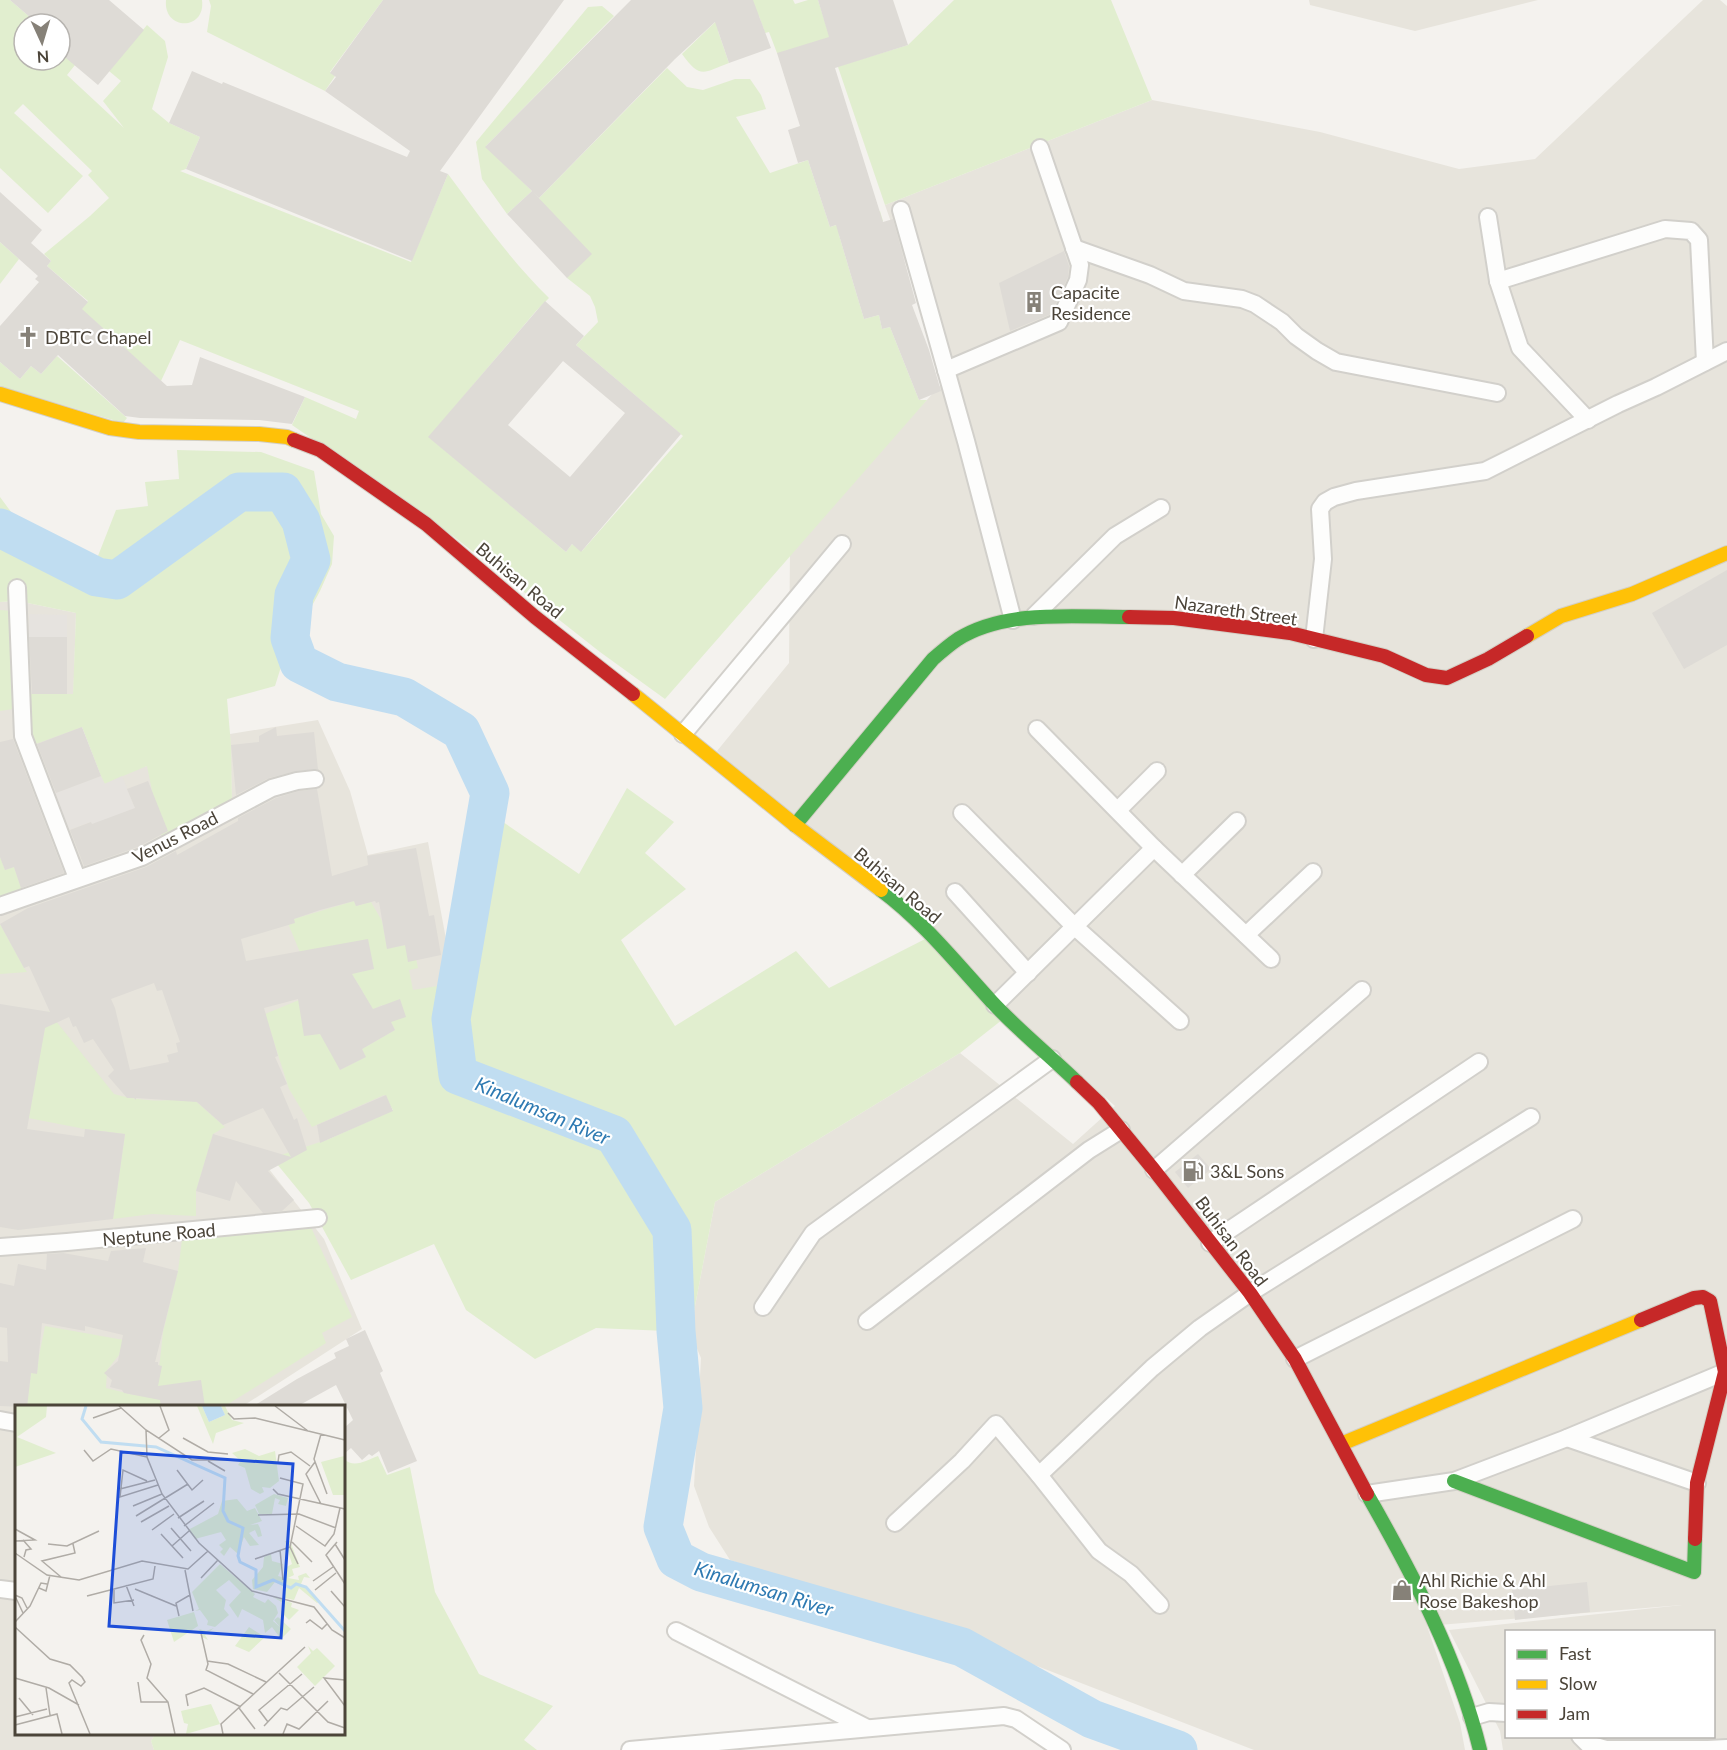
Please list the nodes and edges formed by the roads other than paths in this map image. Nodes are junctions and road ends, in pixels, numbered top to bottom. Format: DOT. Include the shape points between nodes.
graph roads {
  1 [pos="1040,148"];
  2 [pos="901,210"];
  3 [pos="1488,217"];
  4 [pos="1074,249"];
  5 [pos="1497,281"];
  6 [pos="1727,351"];
  7 [pos="1706,362"];
  8 [pos="946,370"];
  9 [pos="1497,393"];
  10 [pos="0,394"];
  11 [pos="1588,420"];
  12 [pos="1161,507"];
  13 [pos="842,544"];
  14 [pos="1727,553"];
  15 [pos="17,588"];
  16 [pos="1034,616"];
  17 [pos="1013,620"];
  18 [pos="1314,639"];
  19 [pos="1037,729"];
  20 [pos="683,734"];
  21 [pos="1157,771"];
  22 [pos="315,779"];
  23 [pos="1118,810"];
  24 [pos="962,813"];
  25 [pos="1237,821"];
  26 [pos="795,825"];
  27 [pos="1154,848"];
  28 [pos="1313,872"];
  29 [pos="1182,875"];
  30 [pos="77,878"];
  31 [pos="955,892"];
  32 [pos="0,906"];
  33 [pos="1074,926"];
  34 [pos="1246,935"];
  35 [pos="1272,959"];
  36 [pos="1028,973"];
  37 [pos="1362,990"];
  38 [pos="995,1005"];
  39 [pos="1180,1021"];
  40 [pos="1052,1059"];
  41 [pos="1479,1062"];
  42 [pos="1531,1117"];
  43 [pos="1121,1130"];
  44 [pos="1154,1170"];
  45 [pos="318,1218"];
  46 [pos="1573,1219"];
  47 [pos="1210,1243"];
  48 [pos="0,1247"];
  49 [pos="1250,1293"];
  50 [pos="763,1306"];
  51 [pos="867,1321"];
  52 [pos="1295,1359"];
  53 [pos="1725,1372"];
  54 [pos="0,1420"];
  55 [pos="15,1423"];
  56 [pos="1567,1438"];
  57 [pos="1341,1444"];
  58 [pos="1039,1475"];
  59 [pos="1454,1481"];
  60 [pos="1697,1483"];
  61 [pos="1367,1494"];
  62 [pos="895,1523"];
  63 [pos="0,1589"];
  64 [pos="15,1591"];
  65 [pos="1160,1605"];
  66 [pos="676,1631"];
  67 [pos="1505,1713"];
  68 [pos="1472,1717"];
  69 [pos="867,1728"];
  70 [pos="1581,1738"];
  71 [pos="1727,1748"];
  72 [pos="630,1750"];
  73 [pos="1062,1750"];
  74 [pos="1480,1750"];
  1 -- 4 [label="street"];
  2 -- 8 [label="street"];
  3 -- 5 [label="street"];
  4 -- 8 [label="street" via="1080,265 1078,280 1059,322"];
  4 -- 9 [label="street" via="1184,291 1255,304 1336,362"];
  5 -- 7 [label="street" via="1665,230 1690,231 1700,240"];
  5 -- 11 [label="street" via="1520,348"];
  6 -- 7 [label="street"];
  7 -- 11 [label="street"];
  8 -- 17 [label="street"];
  10 -- 20 [label="street, Buhisan Road" via="110,428 288,437 320,450 426,524 535,617"];
  11 -- 18 [label="street" via="1485,471 1356,491 1325,502 1320,508 1323,559"];
  12 -- 16 [label="street" via="1115,536"];
  13 -- 20 [label="street"];
  14 -- 18 [label="street, Nazareth Street" via="1632,594 1560,616 1488,659 1447,678 1426,675 1384,656"];
  15 -- 30 [label="street" via="23,736"];
  16 -- 17 [label="street, Nazareth Street"];
  16 -- 18 [label="street, Nazareth Street" via="1174,618"];
  17 -- 26 [label="street, Nazareth Street" via="982,627 958,639 933,659"];
  19 -- 23 [label="street"];
  20 -- 26 [label="street, Buhisan Road"];
  21 -- 23 [label="street"];
  22 -- 30 [label="street, Venus Road" via="272,788 142,857"];
  23 -- 27 [label="street"];
  24 -- 33 [label="street"];
  25 -- 29 [label="street"];
  26 -- 38 [label="street, Buhisan Road" via="891,897"];
  27 -- 29 [label="street"];
  27 -- 33 [label="street"];
  28 -- 34 [label="street"];
  29 -- 34 [label="street"];
  30 -- 32 [label="street, Venus Road"];
  31 -- 36 [label="street"];
  33 -- 36 [label="street"];
  33 -- 39 [label="street"];
  34 -- 35 [label="street"];
  36 -- 38 [label="street"];
  37 -- 44 [label="street"];
  38 -- 40 [label="street, Buhisan Road"];
  40 -- 43 [label="street, Buhisan Road" via="1099,1103"];
  40 -- 50 [label="street" via="813,1233"];
  41 -- 47 [label="street"];
  42 -- 49 [label="street"];
  43 -- 44 [label="street, Buhisan Road"];
  43 -- 51 [label="street" via="1089,1150"];
  44 -- 47 [label="street, Buhisan Road"];
  45 -- 48 [label="street, Neptune Road"];
  46 -- 52 [label="street"];
  47 -- 49 [label="street, Buhisan Road"];
  49 -- 52 [label="street, Buhisan Road"];
  49 -- 58 [label="street" via="1152,1368"];
  52 -- 57 [label="street, Buhisan Road"];
  53 -- 56 [label="street"];
  53 -- 57 [label="street" via="1710,1301 1694,1298"];
  53 -- 60 [label="street"];
  54 -- 55 [label="street"];
  56 -- 59 [label="street"];
  56 -- 60 [label="street"];
  57 -- 61 [label="street, Buhisan Road"];
  58 -- 62 [label="street" via="996,1424"];
  58 -- 65 [label="street" via="1099,1551 1131,1574"];
  59 -- 60 [label="street" via="1694,1572"];
  59 -- 61 [label="street"];
  61 -- 68 [label="street, Buhisan Road" via="1438,1628"];
  63 -- 64 [label="street"];
  66 -- 69 [label="street"];
  67 -- 68 [label="street"];
  68 -- 74 [label="street, Buhisan Road"];
  69 -- 72 [label="street"];
  69 -- 73 [label="street" via="1004,1716 1016,1719"];
  70 -- 71 [label="street" via="1606,1749"];
}
